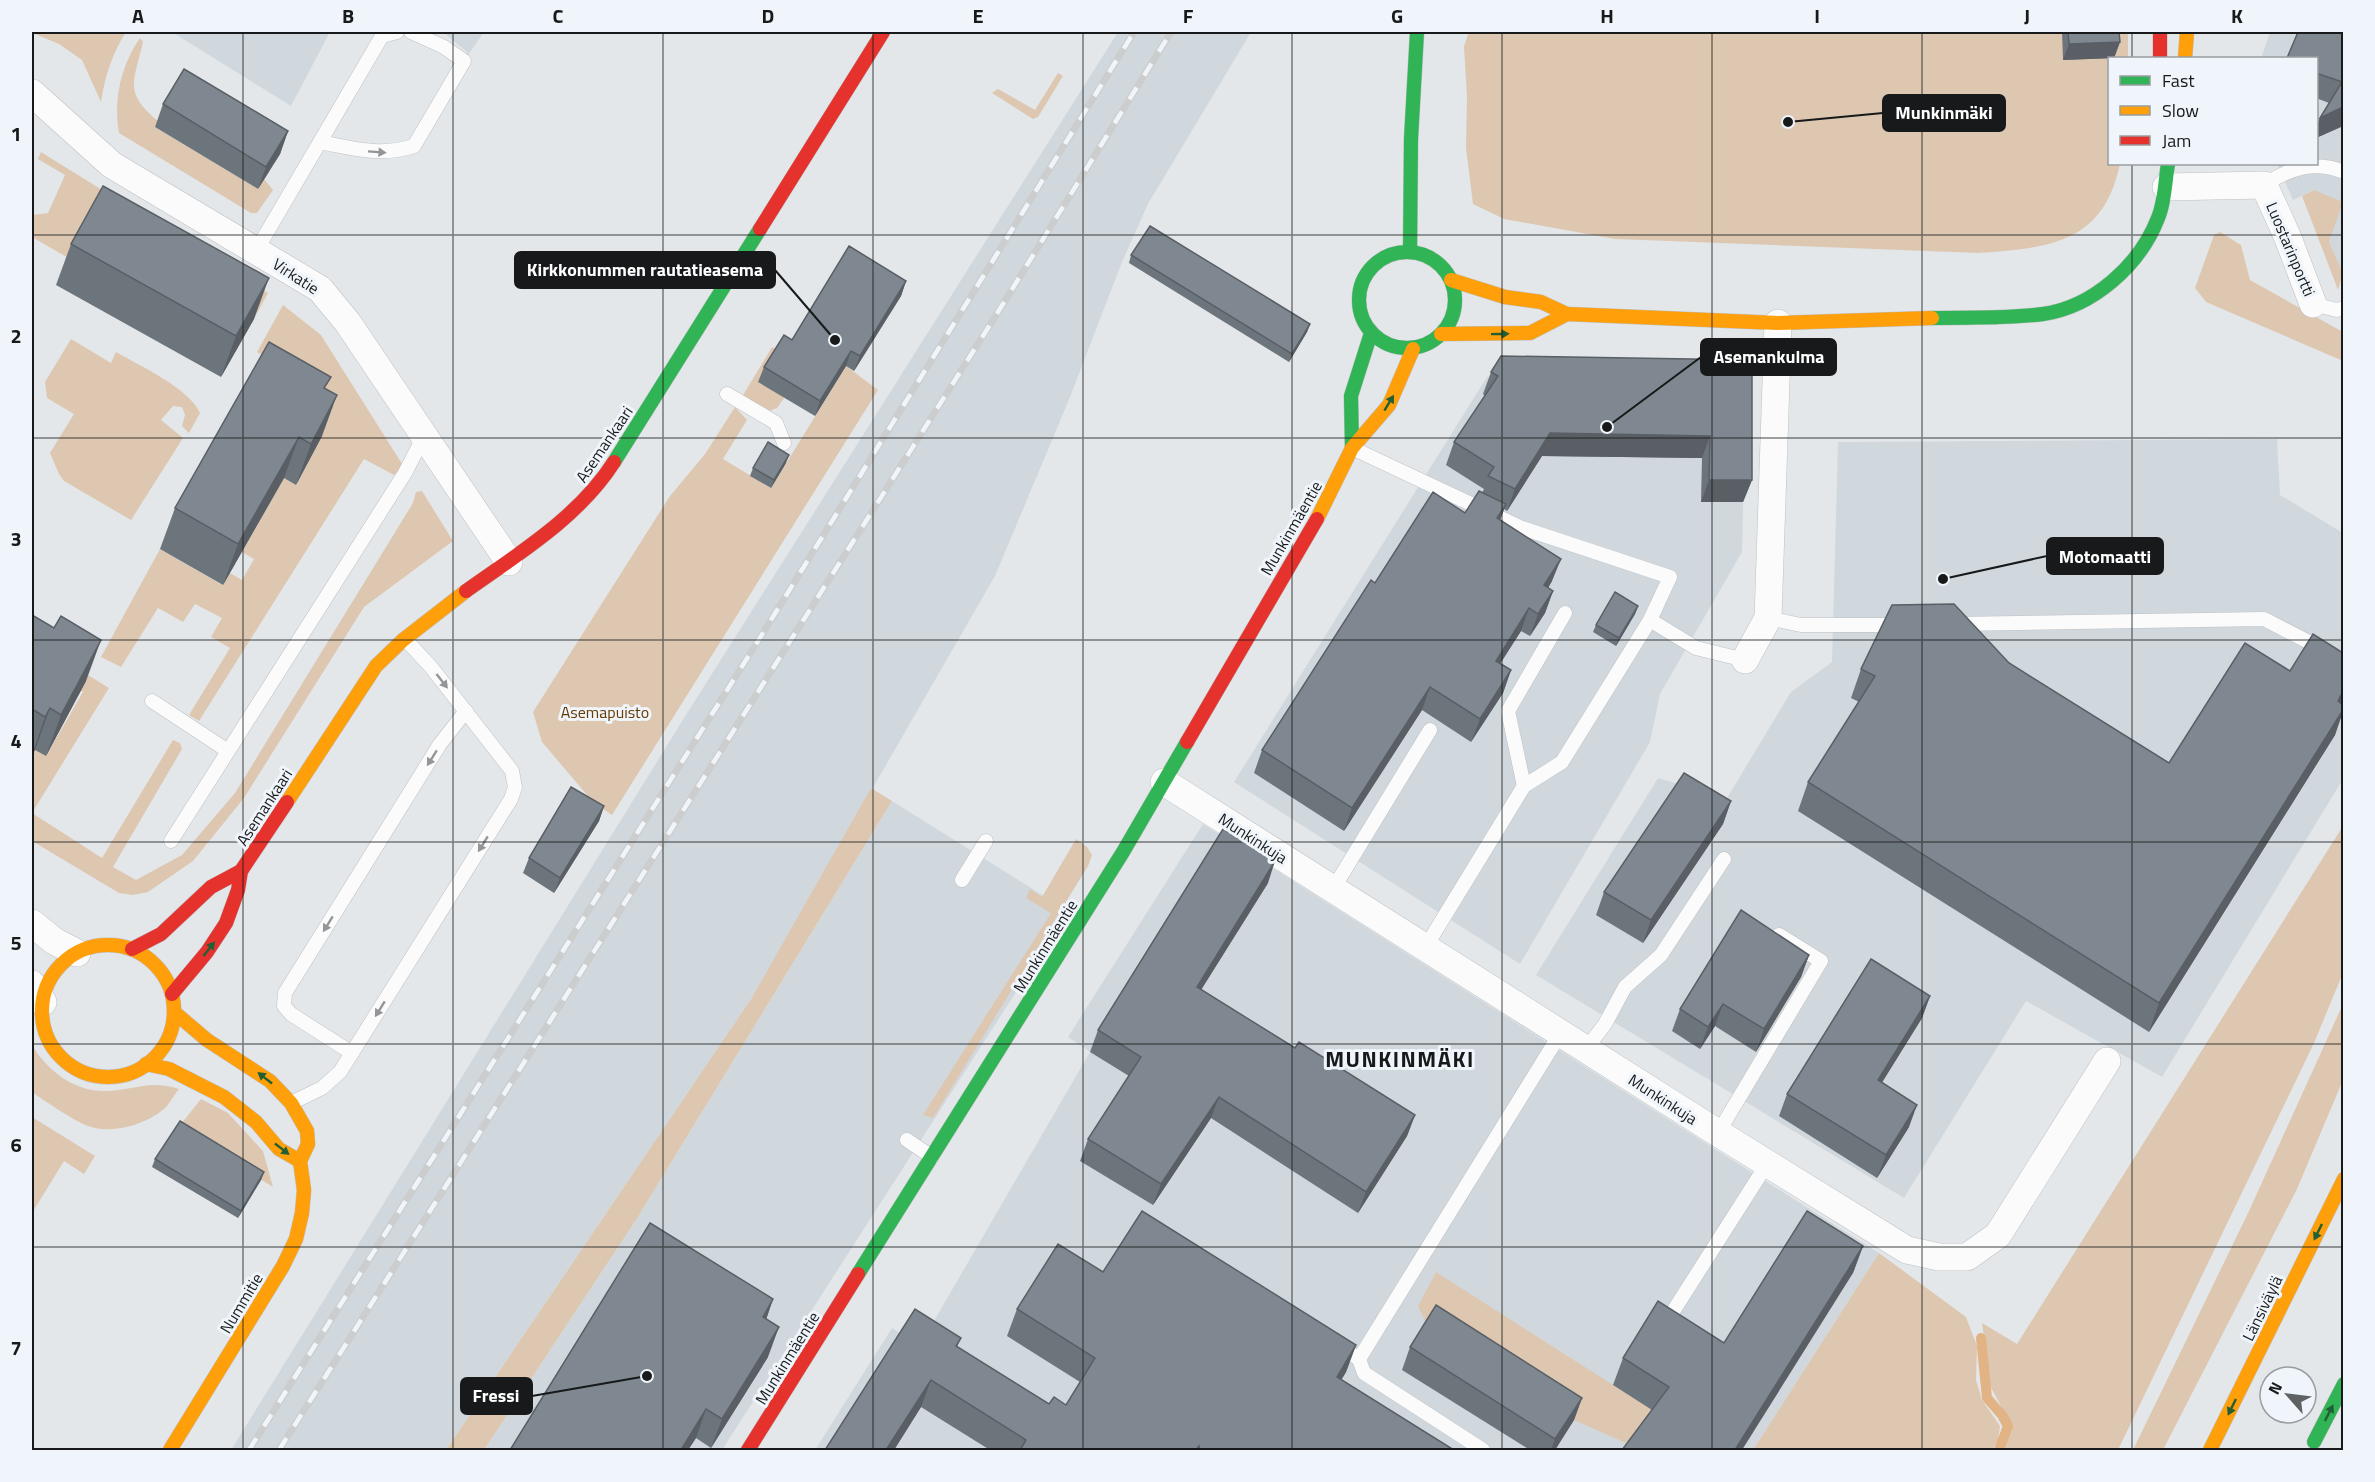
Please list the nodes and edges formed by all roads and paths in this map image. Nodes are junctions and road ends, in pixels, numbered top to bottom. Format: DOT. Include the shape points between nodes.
graph roads {
  1 [pos="397,32"];
  2 [pos="411,32"];
  3 [pos="883,32"];
  4 [pos="1417,32"];
  5 [pos="2160,32"];
  6 [pos="2187,32"];
  7 [pos="2160,57"];
  8 [pos="2185,57"];
  9 [pos="32,93"];
  10 [pos="320,142"];
  11 [pos="2343,172"];
  12 [pos="2167,175"];
  13 [pos="2264,185"];
  14 [pos="256,251"];
  15 [pos="1410,252"];
  16 [pos="1451,280"];
  17 [pos="2313,304"];
  18 [pos="2343,308"];
  19 [pos="1567,314"];
  20 [pos="1778,322"];
  21 [pos="1371,333"];
  22 [pos="1441,334"];
  23 [pos="1413,349"];
  24 [pos="727,394"];
  25 [pos="424,436"];
  26 [pos="784,443"];
  27 [pos="1352,448"];
  28 [pos="509,561"];
  29 [pos="1565,613"];
  30 [pos="1767,618"];
  31 [pos="1650,620"];
  32 [pos="1935,624"];
  33 [pos="1912,625"];
  34 [pos="403,638"];
  35 [pos="1745,660"];
  36 [pos="2343,660"];
  37 [pos="152,701"];
  38 [pos="466,711"];
  39 [pos="1430,730"];
  40 [pos="228,751"];
  41 [pos="1164,782"];
  42 [pos="1524,786"];
  43 [pos="171,841"];
  44 [pos="986,841"];
  45 [pos="1724,859"];
  46 [pos="241,871"];
  47 [pos="962,880"];
  48 [pos="1332,889"];
  49 [pos="32,923"];
  50 [pos="1767,928"];
  51 [pos="1425,948"];
  52 [pos="132,949"];
  53 [pos="77,953"];
  54 [pos="37,993"];
  55 [pos="172,994"];
  56 [pos="174,1012"];
  57 [pos="1560,1034"];
  58 [pos="1586,1049"];
  59 [pos="352,1053"];
  60 [pos="2108,1061"];
  61 [pos="146,1064"];
  62 [pos="291,1103"];
  63 [pos="1718,1133"];
  64 [pos="907,1140"];
  65 [pos="932,1156"];
  66 [pos="300,1161"];
  67 [pos="1767,1164"];
  68 [pos="2343,1179"];
  69 [pos="1665,1324"];
  70 [pos="1329,1340"];
  71 [pos="1359,1359"];
  72 [pos="2343,1384"];
  73 [pos="2334,1430"];
  74 [pos="2312,1446"];
  75 [pos="170,1450"];
  76 [pos="748,1450"];
  77 [pos="1483,1450"];
  78 [pos="2210,1450"];
  1 -- 10 [label="lane" via="382,36"];
  10 -- 2 [label="lane, one-way" via="394,153 414,146 464,61"];
  3 -- 28 [label="main road, Asemankaari" via="604,478 560,524"];
  4 -- 15 [label="main road"];
  5 -- 7 [label="main road"];
  6 -- 8 [label="main road"];
  9 -- 14 [label="street, Virkatie" via="112,165"];
  10 -- 14 [label="lane"];
  11 -- 13 [label="lane" via="2324,164 2282,173"];
  12 -- 13 [label="street, Luostarinportti"];
  12 -- 20 [label="main road" via="2159,217 2145,244 2122,274 2080,303 2044,314 1988,318"];
  13 -- 17 [label="street, Luostarinportti"];
  14 -- 25 [label="street, Virkatie" via="320,289 348,323"];
  15 -- 16 [label="main road" via="1441,266"];
  15 -- 21 [label="main road" via="1387,256 1367,271 1358,293 1358,308"];
  16 -- 19 [label="main road" via="1505,297 1540,302"];
  16 -- 22 [label="main road" via="1454,309"];
  17 -- 18 [label="lane"];
  19 -- 20 [label="main road"];
  22 -- 19 [label="main road, one-way" via="1530,333"];
  20 -- 30 [label="street"];
  21 -- 23 [label="main road" via="1390,346"];
  21 -- 27 [label="main road, Munkinmäentie" via="1351,396"];
  22 -- 23 [label="main road" via="1429,344"];
  27 -- 23 [label="main road, Munkinmäentie, one-way" via="1389,405"];
  24 -- 26 [label="lane" via="776,423"];
  25 -- 28 [label="street, Virkatie"];
  25 -- 40 [label="lane" via="405,473"];
  27 -- 31 [label="lane" via="1522,528 1670,577"];
  27 -- 41 [label="main road, Munkinmäentie" via="1325,505"];
  28 -- 34 [label="main road, Asemankaari"];
  29 -- 42 [label="lane" via="1508,711"];
  30 -- 33 [label="lane" via="1801,624"];
  30 -- 35 [label="street"];
  31 -- 35 [label="lane" via="1696,648"];
  31 -- 42 [label="lane" via="1562,762"];
  32 -- 36 [label="lane" via="2264,619"];
  34 -- 38 [label="lane, one-way"];
  34 -- 46 [label="main road, Asemankaari" via="376,666 352,700"];
  37 -- 40 [label="lane"];
  38 -- 59 [label="lane, one-way" via="512,771 515,787"];
  38 -- 59 [label="lane, one-way" via="440,744 285,993 284,1006 291,1014"];
  39 -- 48 [label="lane"];
  40 -- 43 [label="lane"];
  41 -- 48 [label="street, Munkinkuja"];
  41 -- 65 [label="main road, Munkinmäentie"];
  42 -- 51 [label="lane"];
  44 -- 47 [label="lane"];
  45 -- 58 [label="lane" via="1661,955 1625,987"];
  46 -- 52 [label="main road, Asemankaari" via="211,887 161,934"];
  55 -- 46 [label="main road, Asemankaari, one-way" via="214,944 231,916 240,894"];
  48 -- 51 [label="street, Munkinkuja"];
  49 -- 53 [label="street"];
  50 -- 63 [label="lane" via="1821,961"];
  51 -- 57 [label="street, Munkinkuja"];
  52 -- 53 [label="main road" via="95,946"];
  52 -- 55 [label="main road" via="158,967"];
  53 -- 54 [label="main road"];
  54 -- 61 [label="main road" via="47,1036 67,1063 106,1076 132,1072"];
  55 -- 56 [label="main road"];
  56 -- 61 [label="main road" via="161,1050"];
  62 -- 56 [label="main road, Nummitie, one-way" via="270,1081 207,1040"];
  57 -- 58 [label="street, Munkinkuja"];
  57 -- 71 [label="lane"];
  58 -- 63 [label="street, Munkinkuja"];
  59 -- 62 [label="lane" via="340,1072 322,1088"];
  60 -- 67 [label="street, Munkinkuja" via="1998,1235 1967,1257 1939,1257 1907,1250"];
  61 -- 66 [label="main road, one-way" via="169,1069 224,1097 248,1115 279,1149"];
  62 -- 66 [label="main road, Nummitie" via="307,1131 308,1144"];
  63 -- 67 [label="street, Munkinkuja"];
  64 -- 65 [label="lane"];
  65 -- 76 [label="main road, Munkinmäentie"];
  66 -- 75 [label="main road, Nummitie" via="304,1190 296,1239"];
  67 -- 69 [label="lane"];
  68 -- 78 [label="main road, Länsiväylä, one-way"];
  70 -- 71 [label="lane"];
  71 -- 77 [label="lane" via="1364,1373"];
  74 -- 72 [label="main road, one-way"];
  73 -- 74 [label="main road"];
}
